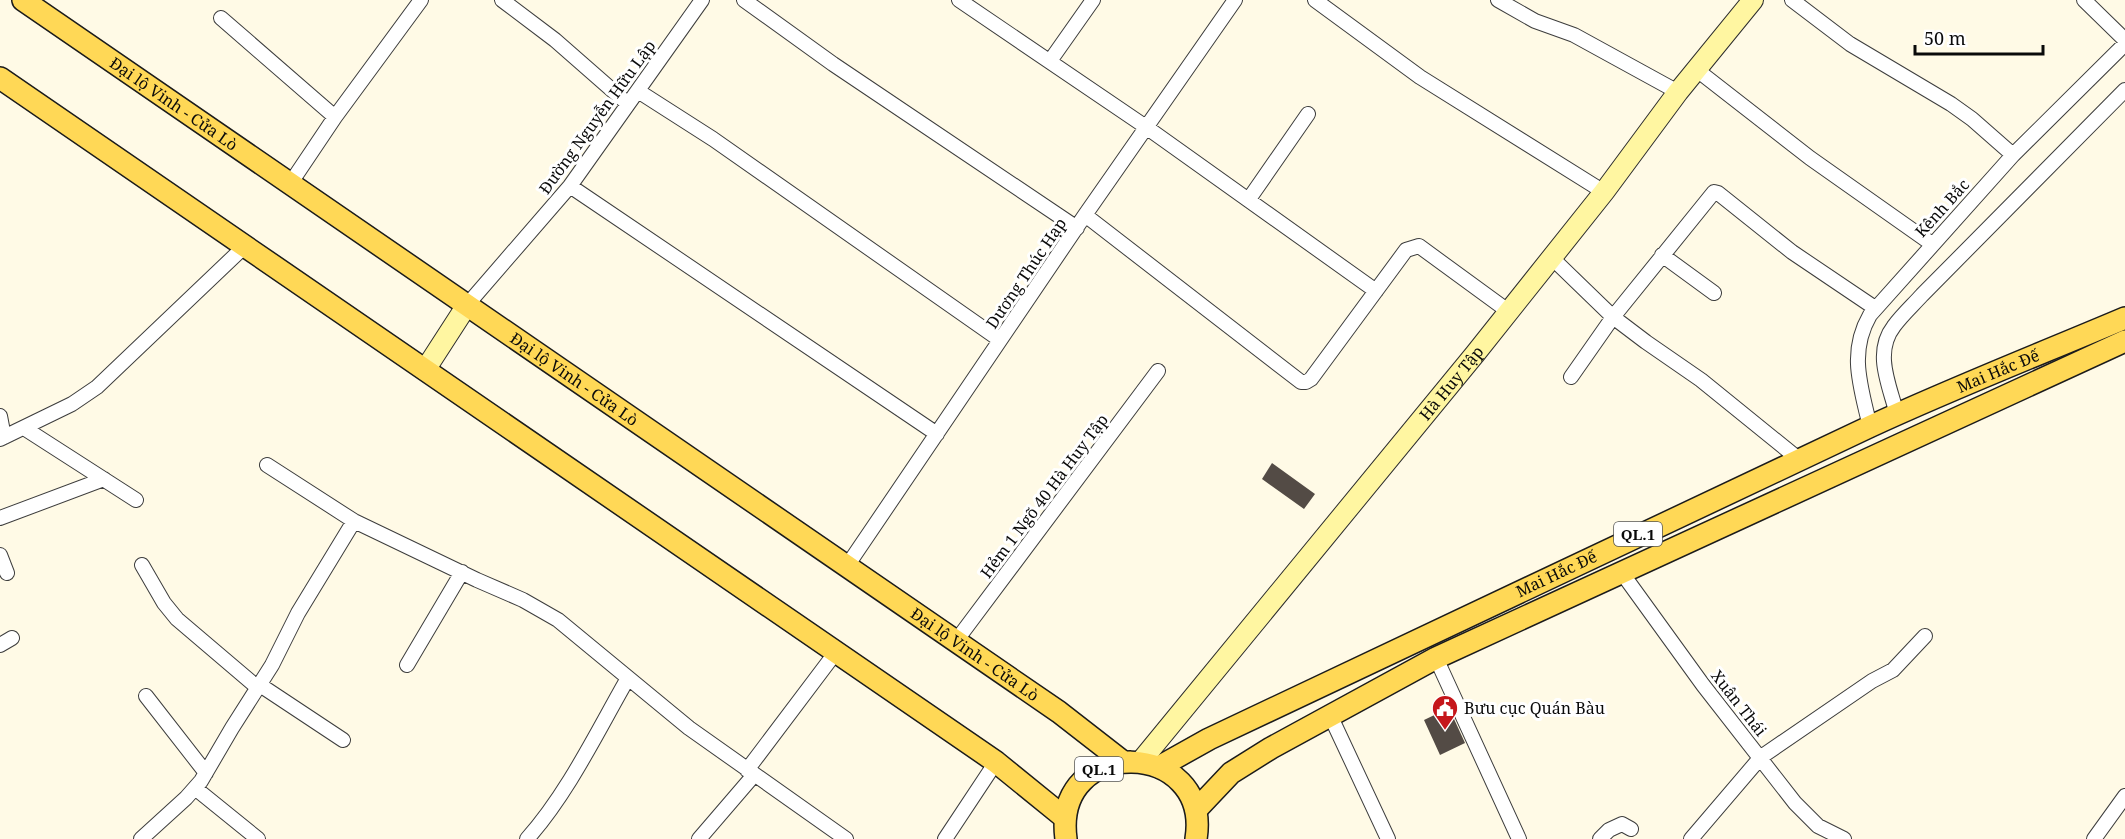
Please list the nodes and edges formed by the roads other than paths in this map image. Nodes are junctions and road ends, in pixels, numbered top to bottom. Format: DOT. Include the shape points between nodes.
graph roads {
  1 [pos="23,0"];
  2 [pos="502,0"];
  3 [pos="702,0"];
  4 [pos="744,0"];
  5 [pos="959,0"];
  6 [pos="1093,0"];
  7 [pos="1235,0"];
  8 [pos="1315,0"];
  9 [pos="1498,0"];
  10 [pos="1753,0"];
  11 [pos="1792,0"];
  12 [pos="2085,0"];
  13 [pos="413,3"];
  14 [pos="221,18"];
  15 [pos="2125,40"];
  16 [pos="2125,44"];
  17 [pos="1050,61"];
  18 [pos="1697,70"];
  19 [pos="0,78"];
  20 [pos="2125,90"];
  21 [pos="638,91"];
  22 [pos="1678,92"];
  23 [pos="628,104"];
  24 [pos="1308,114"];
  25 [pos="335,117"];
  26 [pos="1146,127"];
  27 [pos="2013,155"];
  28 [pos="291,184"];
  29 [pos="570,186"];
  30 [pos="1604,192"];
  31 [pos="1249,199"];
  32 [pos="1085,215"];
  33 [pos="1077,228"];
  34 [pos="1932,244"];
  35 [pos="245,246"];
  36 [pos="1662,255"];
  37 [pos="1551,257"];
  38 [pos="1376,291"];
  39 [pos="1714,293"];
  40 [pos="467,305"];
  41 [pos="1875,308"];
  42 [pos="1508,312"];
  43 [pos="1614,317"];
  44 [pos="2125,318"];
  45 [pos="1859,339"];
  46 [pos="1000,340"];
  47 [pos="2125,341"];
  48 [pos="1884,346"];
  49 [pos="425,370"];
  50 [pos="1158,371"];
  51 [pos="1571,377"];
  52 [pos="1898,415"];
  53 [pos="0,416"];
  54 [pos="1870,427"];
  55 [pos="24,428"];
  56 [pos="936,434"];
  57 [pos="2,438"];
  58 [pos="1801,460"];
  59 [pos="267,465"];
  60 [pos="104,479"];
  61 [pos="136,500"];
  62 [pos="0,518"];
  63 [pos="354,521"];
  64 [pos="0,555"];
  65 [pos="142,565"];
  66 [pos="847,566"];
  67 [pos="462,572"];
  68 [pos="7,573"];
  69 [pos="1622,573"];
  70 [pos="1925,636"];
  71 [pos="956,641"];
  72 [pos="836,652"];
  73 [pos="1436,658"];
  74 [pos="408,665"];
  75 [pos="628,678"];
  76 [pos="259,686"];
  77 [pos="146,696"];
  78 [pos="1330,715"];
  79 [pos="343,740"];
  80 [pos="1761,758"];
  81 [pos="996,762"];
  82 [pos="1141,763"];
  83 [pos="751,772"];
  84 [pos="206,773"];
  85 [pos="195,788"];
  86 [pos="2125,796"];
  87 [pos="1065,818"];
  88 [pos="1199,829"];
  89 [pos="1631,829"];
  90 [pos="141,839"];
  91 [pos="258,839"];
  92 [pos="526,839"];
  93 [pos="699,839"];
  94 [pos="846,839"];
  95 [pos="945,839"];
  96 [pos="1066,839"];
  97 [pos="1388,839"];
  98 [pos="1519,839"];
  99 [pos="1600,839"];
  100 [pos="1691,839"];
  101 [pos="1844,839"];
  102 [pos="2094,839"];
  1 -- 28 [label="main road, Đại lộ Vinh - Cửa Lò"];
  2 -- 23 [label="street"];
  3 -- 21 [label="street, Đường Nguyễn Hữu Lập"];
  4 -- 33 [label="street"];
  5 -- 17 [label="street"];
  6 -- 17 [label="street"];
  7 -- 26 [label="street, Dương Thúc Hạp"];
  8 -- 30 [label="street" via="1420,77"];
  9 -- 22 [label="street" via="1535,21 1574,35"];
  10 -- 18 [label="main road, Hà Huy Tập"];
  11 -- 27 [label="street" via="1850,44 1951,104"];
  12 -- 15 [label="street"];
  13 -- 25 [label="street"];
  14 -- 25 [label="street"];
  16 -- 27 [label="street, Kênh Bắc"];
  17 -- 26 [label="street"];
  18 -- 22 [label="main road, Hà Huy Tập"];
  18 -- 34 [label="street" via="1810,158"];
  19 -- 35 [label="main road"];
  20 -- 48 [label="street" via="1922,295 1893,327"];
  21 -- 23 [label="street, Đường Nguyễn Hữu Lập"];
  21 -- 46 [label="street"];
  22 -- 30 [label="main road, Hà Huy Tập"];
  23 -- 29 [label="street, Đường Nguyễn Hữu Lập"];
  24 -- 31 [label="street"];
  25 -- 28 [label="street"];
  26 -- 31 [label="street"];
  26 -- 32 [label="street, Dương Thúc Hạp"];
  27 -- 34 [label="street, Kênh Bắc"];
  28 -- 40 [label="main road, Đại lộ Vinh - Cửa Lò"];
  29 -- 40 [label="street, Đường Nguyễn Hữu Lập"];
  29 -- 56 [label="street"];
  30 -- 37 [label="main road, Hà Huy Tập"];
  31 -- 38 [label="street"];
  32 -- 33 [label="street, Dương Thúc Hạp"];
  32 -- 38 [label="street" via="1301,382 1311,379"];
  33 -- 46 [label="street, Dương Thúc Hạp"];
  34 -- 41 [label="street, Kênh Bắc"];
  35 -- 49 [label="main road"];
  35 -- 55 [label="street" via="98,387"];
  36 -- 39 [label="street"];
  36 -- 41 [label="street" via="1712,193 1718,193 1792,252"];
  36 -- 43 [label="street"];
  37 -- 42 [label="main road, Hà Huy Tập"];
  37 -- 43 [label="street"];
  38 -- 42 [label="street" via="1406,250 1419,246"];
  40 -- 49 [label="main road"];
  40 -- 66 [label="main road, Đại lộ Vinh - Cửa Lò"];
  41 -- 45 [label="street, Kênh Bắc"];
  42 -- 82 [label="main road, Hà Huy Tập"];
  43 -- 51 [label="street"];
  43 -- 58 [label="street"];
  44 -- 52 [label="main road, Mai Hắc Đế / QL.1"];
  45 -- 48 [label="street"];
  45 -- 54 [label="street, Kênh Bắc" via="1858,374"];
  46 -- 56 [label="street, Dương Thúc Hạp"];
  47 -- 69 [label="main road, Mai Hắc Đế / QL.1"];
  48 -- 52 [label="street" via="1884,365"];
  49 -- 72 [label="main road"];
  50 -- 71 [label="street, Hẻm 1 Ngõ 40 Hà Huy Tập"];
  52 -- 54 [label="main road, Mai Hắc Đế / QL.1"];
  53 -- 57 [label="street"];
  54 -- 58 [label="main road, Mai Hắc Đế / QL.1"];
  55 -- 57 [label="street"];
  55 -- 60 [label="street"];
  56 -- 66 [label="street, Dương Thúc Hạp"];
  58 -- 82 [label="main road, Mai Hắc Đế / QL.1" via="1209,740"];
  59 -- 63 [label="street"];
  60 -- 61 [label="street"];
  60 -- 62 [label="street"];
  63 -- 67 [label="street"];
  63 -- 76 [label="street"];
  64 -- 68 [label="street"];
  65 -- 76 [label="street" via="177,619"];
  66 -- 71 [label="main road, Đại lộ Vinh - Cửa Lò"];
  67 -- 74 [label="street"];
  67 -- 75 [label="street" via="552,617"];
  69 -- 73 [label="main road, Mai Hắc Đế / QL.1"];
  69 -- 80 [label="street, Xuân Thái"];
  70 -- 80 [label="street" via="1893,670"];
  71 -- 82 [label="main road, Đại lộ Vinh - Cửa Lò"];
  72 -- 81 [label="main road"];
  72 -- 83 [label="street"];
  73 -- 78 [label="main road, Mai Hắc Đế / QL.1"];
  73 -- 98 [label="street"];
  75 -- 83 [label="street" via="674,717"];
  75 -- 92 [label="street" via="566,786"];
  76 -- 79 [label="street"];
  76 -- 84 [label="street"];
  77 -- 84 [label="street"];
  78 -- 88 [label="main road, Mai Hắc Đế / QL.1" via="1231,773"];
  78 -- 97 [label="street"];
  80 -- 100 [label="street"];
  80 -- 101 [label="street, Xuân Thái" via="1818,826"];
  81 -- 87 [label="main road"];
  81 -- 95 [label="street"];
  82 -- 87 [label="main road, QL.1" via="1104,766 1088,776 1075,791"];
  82 -- 88 [label="main road, QL.1" via="1176,778 1188,792"];
  83 -- 93 [label="street"];
  83 -- 94 [label="street"];
  84 -- 85 [label="street"];
  85 -- 90 [label="street"];
  85 -- 91 [label="street"];
  86 -- 102 [label="street"];
  87 -- 96 [label="main road, QL.1"];
  89 -- 99 [label="street" via="1622,824"];
}
